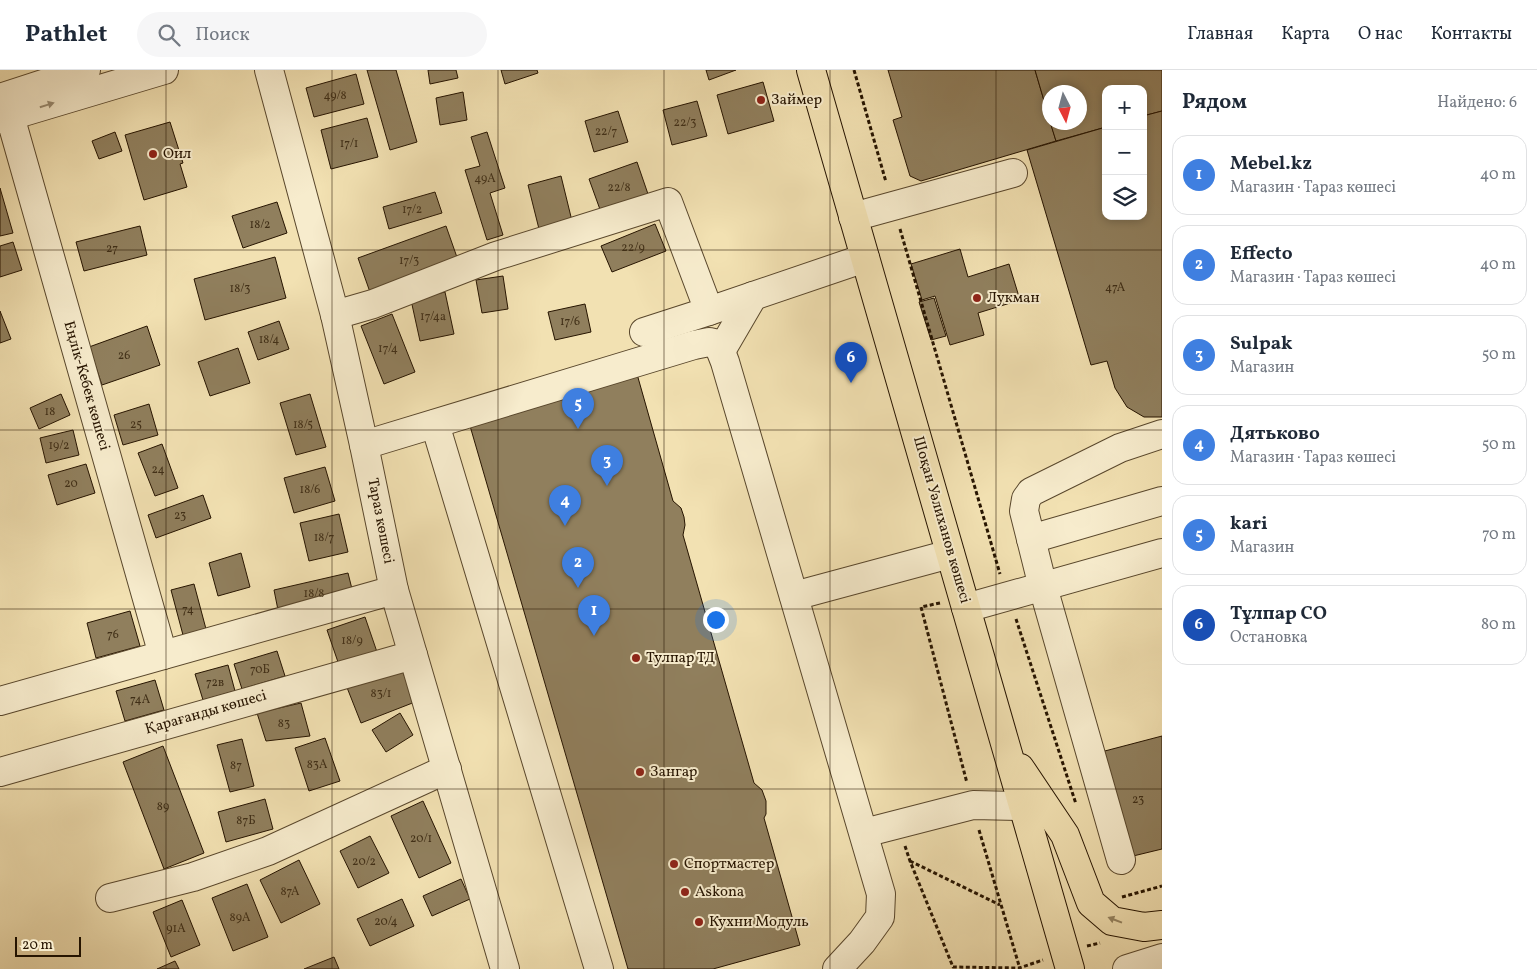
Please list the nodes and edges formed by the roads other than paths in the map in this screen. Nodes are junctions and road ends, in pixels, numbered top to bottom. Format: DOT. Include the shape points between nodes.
graph roads {
  1 [pos="86,70"];
  2 [pos="164,70"];
  3 [pos="269,70"];
  4 [pos="811,70"];
  5 [pos="3,111"];
  6 [pos="1013,173"];
  7 [pos="853,217"];
  8 [pos="865,258"];
  9 [pos="753,296"];
  10 [pos="709,312"];
  11 [pos="335,315"];
  12 [pos="644,332"];
  13 [pos="720,351"];
  14 [pos="435,424"];
  15 [pos="1162,434"];
  16 [pos="364,444"];
  17 [pos="1162,501"];
  18 [pos="1031,539"];
  19 [pos="1162,553"];
  20 [pos="950,554"];
  21 [pos="1043,587"];
  22 [pos="394,590"];
  23 [pos="794,596"];
  24 [pos="966,608"];
  25 [pos="163,655"];
  26 [pos="413,655"];
  27 [pos="0,701"];
  28 [pos="1006,746"];
  29 [pos="446,769"];
  30 [pos="0,772"];
  31 [pos="1023,806"];
  32 [pos="864,833"];
  33 [pos="1121,860"];
  34 [pos="110,898"];
  35 [pos="1162,925"];
  36 [pos="1162,958"];
  37 [pos="1068,961"];
  38 [pos="505,969"];
  39 [pos="599,969"];
  40 [pos="837,969"];
  41 [pos="1127,969"];
  1 -- 5 [label="street"];
  5 -- 2 [label="street, one-way"];
  3 -- 11 [label="street, Тараз көшесі"];
  4 -- 7 [label="main road, Шоқан Уәлиханов көшесі"];
  5 -- 25 [label="street, Еңлік-Кебек көшесі"];
  6 -- 7 [label="street"];
  7 -- 8 [label="main road, Шоқан Уәлиханов көшесі"];
  8 -- 9 [label="street"];
  8 -- 20 [label="main road, Шоқан Уәлиханов көшесі"];
  9 -- 10 [label="street"];
  9 -- 13 [label="street"];
  10 -- 11 [label="street" via="668,202 496,256 373,304"];
  10 -- 12 [label="street"];
  11 -- 16 [label="street, Тараз көшесі"];
  13 -- 14 [label="street" via="718,344 694,345"];
  13 -- 23 [label="street"];
  14 -- 16 [label="street"];
  14 -- 39 [label="street"];
  15 -- 18 [label="street" via="1120,448 1031,492 1024,511"];
  16 -- 22 [label="street, Тараз көшесі"];
  17 -- 18 [label="street"];
  18 -- 21 [label="street"];
  19 -- 21 [label="street"];
  20 -- 23 [label="street"];
  20 -- 24 [label="main road, Шоқан Уәлиханов көшесі"];
  21 -- 24 [label="street"];
  21 -- 33 [label="street"];
  22 -- 25 [label="street"];
  22 -- 26 [label="street, Тараз көшесі"];
  23 -- 32 [label="street"];
  24 -- 28 [label="main road, Шоқан Уәлиханов көшесі"];
  25 -- 27 [label="street"];
  26 -- 29 [label="street, Тараз көшесі"];
  26 -- 30 [label="street, Қарағанды көшесі"];
  28 -- 31 [label="main road, Шоқан Уәлиханов көшесі"];
  35 -- 28 [label="main road, one-way" via="1107,932 1091,903 1065,835"];
  29 -- 34 [label="street" via="268,851 193,877"];
  29 -- 38 [label="street, Тараз көшесі"];
  31 -- 32 [label="street" via="973,805"];
  31 -- 37 [label="main road, Шоқан Уәлиханов көшесі"];
  32 -- 40 [label="street" via="881,894 880,918"];
  36 -- 41 [label="street"];
}
